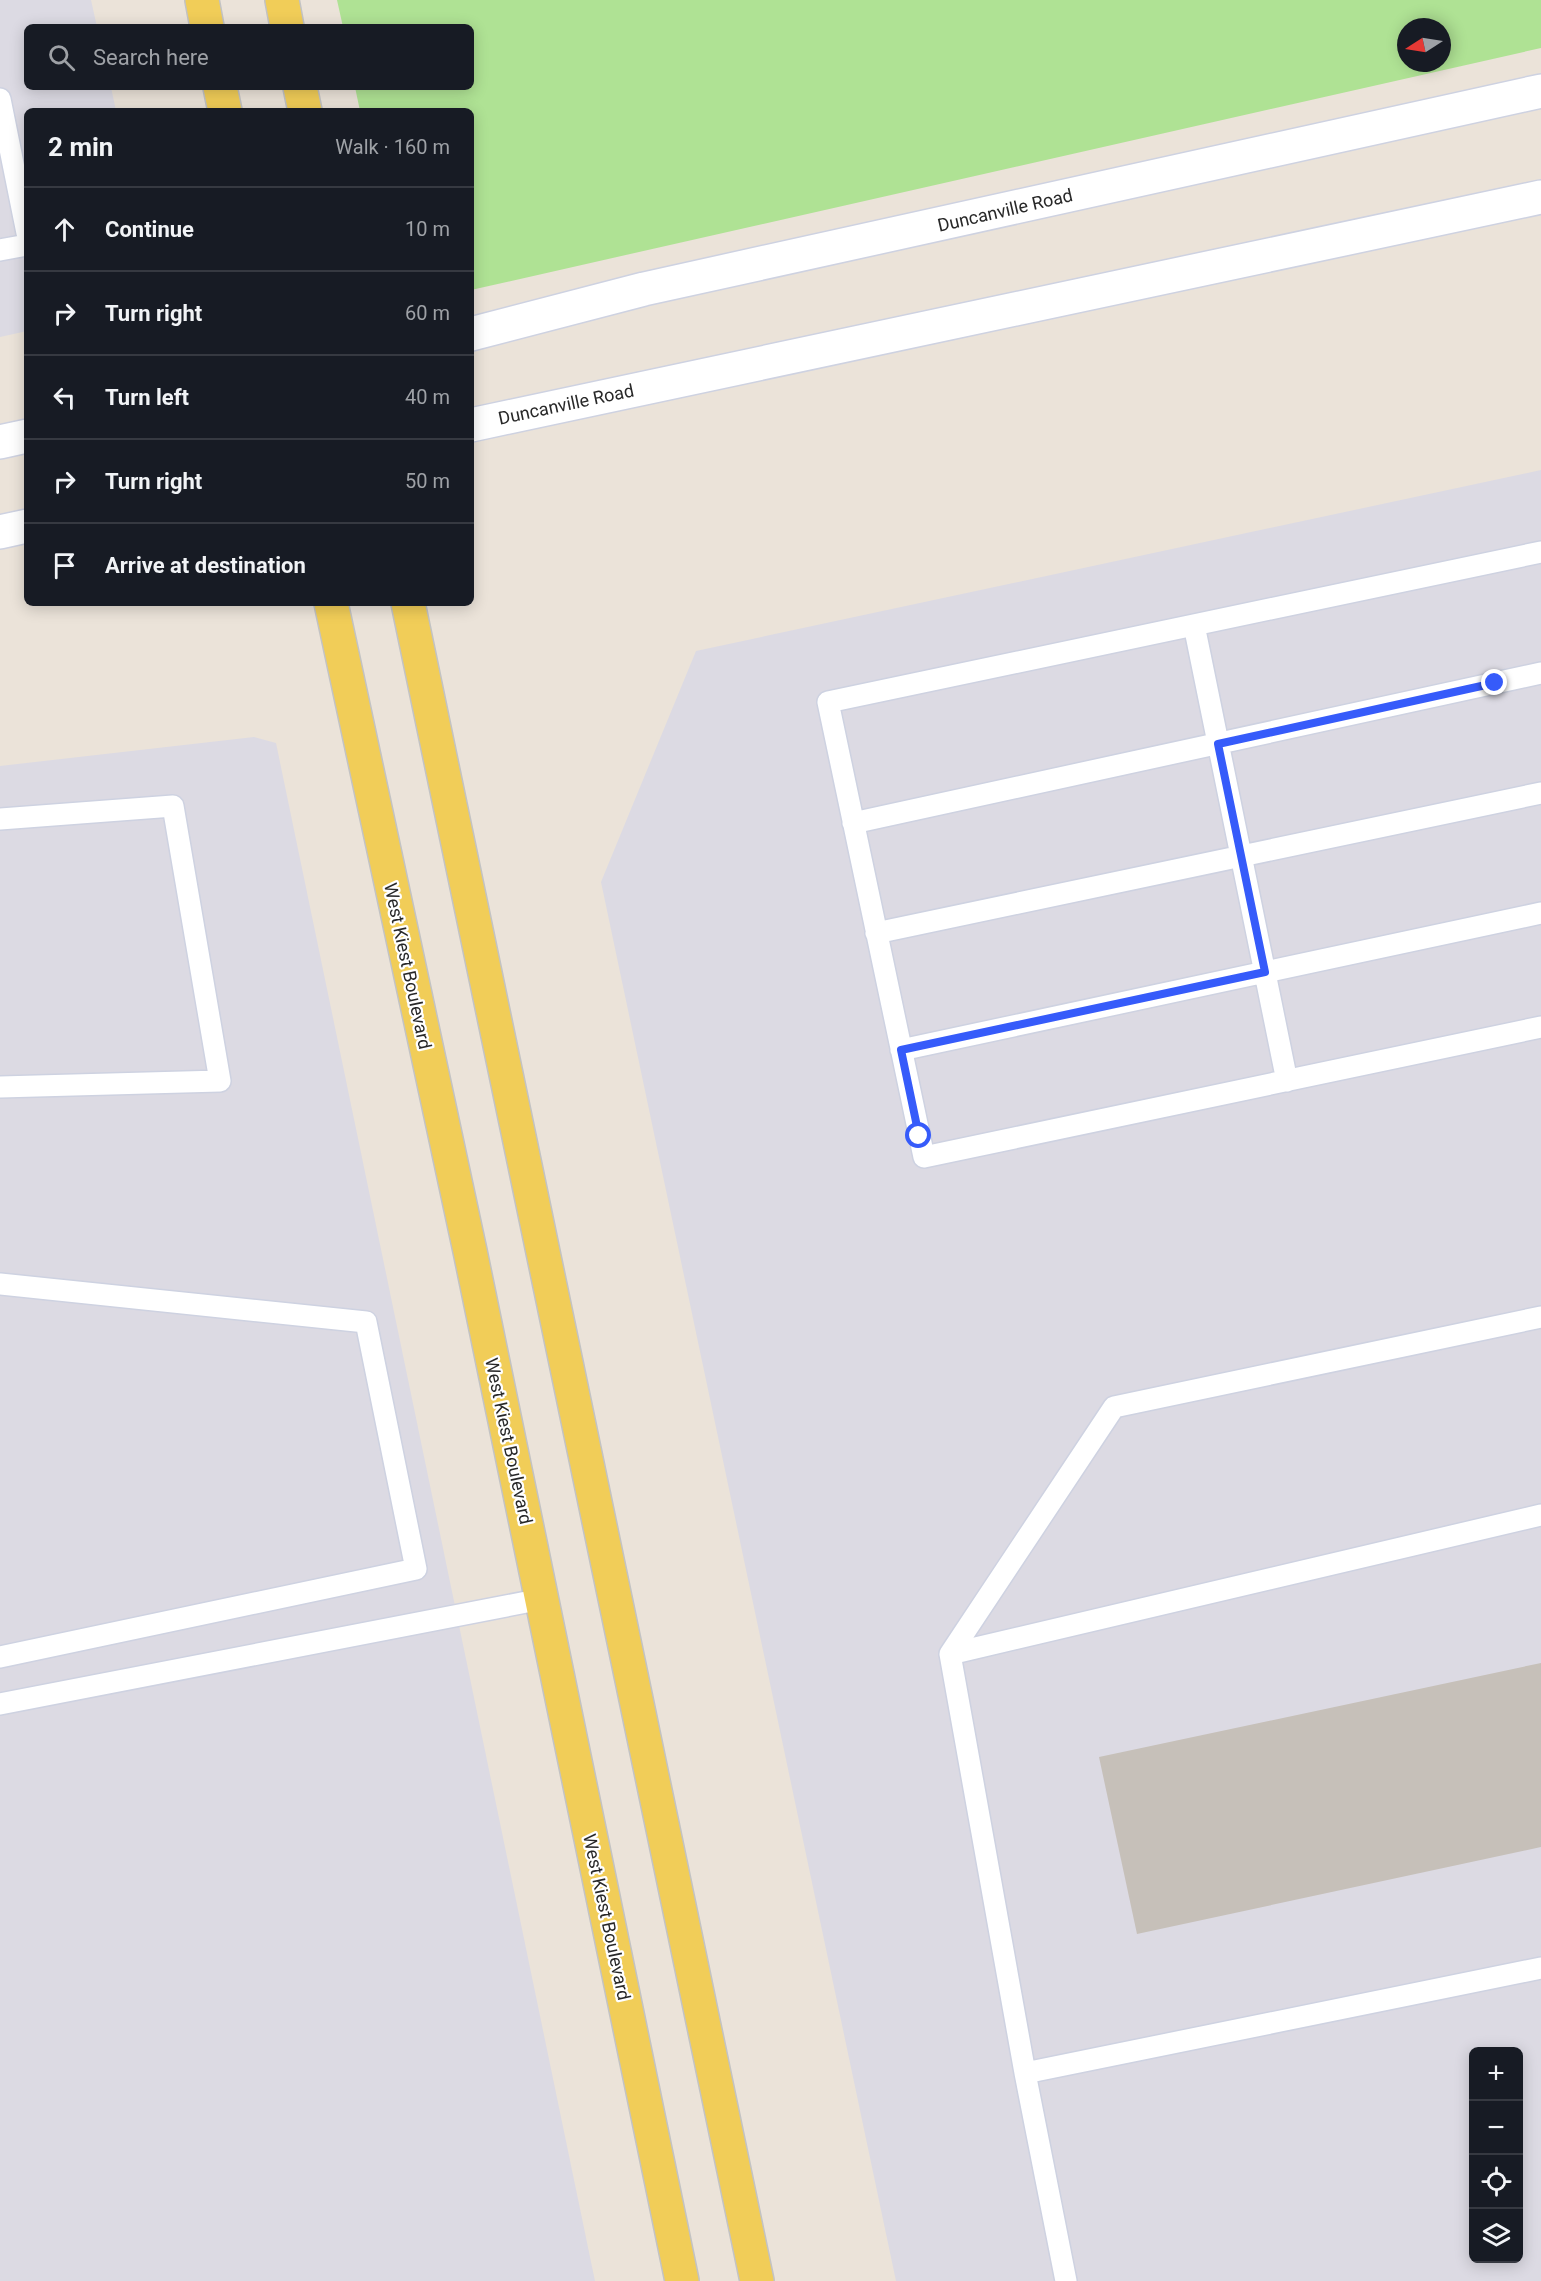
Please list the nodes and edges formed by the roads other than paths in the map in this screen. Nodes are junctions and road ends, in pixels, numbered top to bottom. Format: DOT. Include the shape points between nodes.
graph roads {
  1 [pos="202,0"];
  2 [pos="282,0"];
  3 [pos="206,24"];
  4 [pos="286,24"];
  5 [pos="221,90"];
  6 [pos="300,90"];
  7 [pos="1541,91"];
  8 [pos="0,99"];
  9 [pos="224,108"];
  10 [pos="304,108"];
  11 [pos="1541,197"];
  12 [pos="24,218"];
  13 [pos="24,246"];
  14 [pos="0,250"];
  15 [pos="474,333"];
  16 [pos="474,424"];
  17 [pos="24,437"];
  18 [pos="0,442"];
  19 [pos="24,527"];
  20 [pos="0,532"];
  21 [pos="1541,552"];
  22 [pos="332,606"];
  23 [pos="409,606"];
  24 [pos="1194,625"];
  25 [pos="1541,673"];
  26 [pos="1218,744"];
  27 [pos="1541,793"];
  28 [pos="0,819"];
  29 [pos="853,823"];
  30 [pos="1241,856"];
  31 [pos="1541,913"];
  32 [pos="876,933"];
  33 [pos="1265,972"];
  34 [pos="1541,1027"];
  35 [pos="901,1050"];
  36 [pos="1287,1081"];
  37 [pos="0,1087"];
  38 [pos="0,1284"];
  39 [pos="1541,1317"];
  40 [pos="1541,1515"];
  41 [pos="542,1599"];
  42 [pos="951,1654"];
  43 [pos="0,1657"];
  44 [pos="0,1704"];
  45 [pos="1541,1968"];
  46 [pos="1025,2073"];
  47 [pos="682,2281"];
  48 [pos="757,2281"];
  49 [pos="1066,2281"];
  1 -- 3 [label="main road"];
  2 -- 4 [label="main road"];
  5 -- 9 [label="main road"];
  6 -- 10 [label="main road"];
  7 -- 15 [label="main road, Duncanville Road" via="644,289"];
  8 -- 12 [label="lane"];
  11 -- 16 [label="main road, Duncanville Road"];
  13 -- 14 [label="lane"];
  17 -- 18 [label="main road"];
  19 -- 20 [label="main road"];
  21 -- 24 [label="lane"];
  22 -- 41 [label="main road, West Kiest Boulevard"];
  23 -- 48 [label="main road"];
  24 -- 26 [label="lane"];
  24 -- 29 [label="lane" via="828,702"];
  25 -- 26 [label="lane"];
  26 -- 29 [label="lane"];
  26 -- 30 [label="lane"];
  27 -- 30 [label="lane"];
  28 -- 37 [label="lane" via="173,806 220,1080"];
  29 -- 32 [label="lane"];
  30 -- 32 [label="lane"];
  30 -- 33 [label="lane"];
  31 -- 33 [label="lane"];
  32 -- 35 [label="lane"];
  33 -- 35 [label="lane"];
  33 -- 36 [label="lane"];
  34 -- 36 [label="lane"];
  35 -- 36 [label="lane" via="924,1157"];
  38 -- 43 [label="lane" via="366,1322 416,1569"];
  39 -- 42 [label="lane" via="1114,1407"];
  40 -- 42 [label="lane"];
  41 -- 44 [label="lane"];
  41 -- 47 [label="main road, West Kiest Boulevard"];
  42 -- 46 [label="lane"];
  45 -- 46 [label="lane"];
  46 -- 49 [label="lane"];
}
